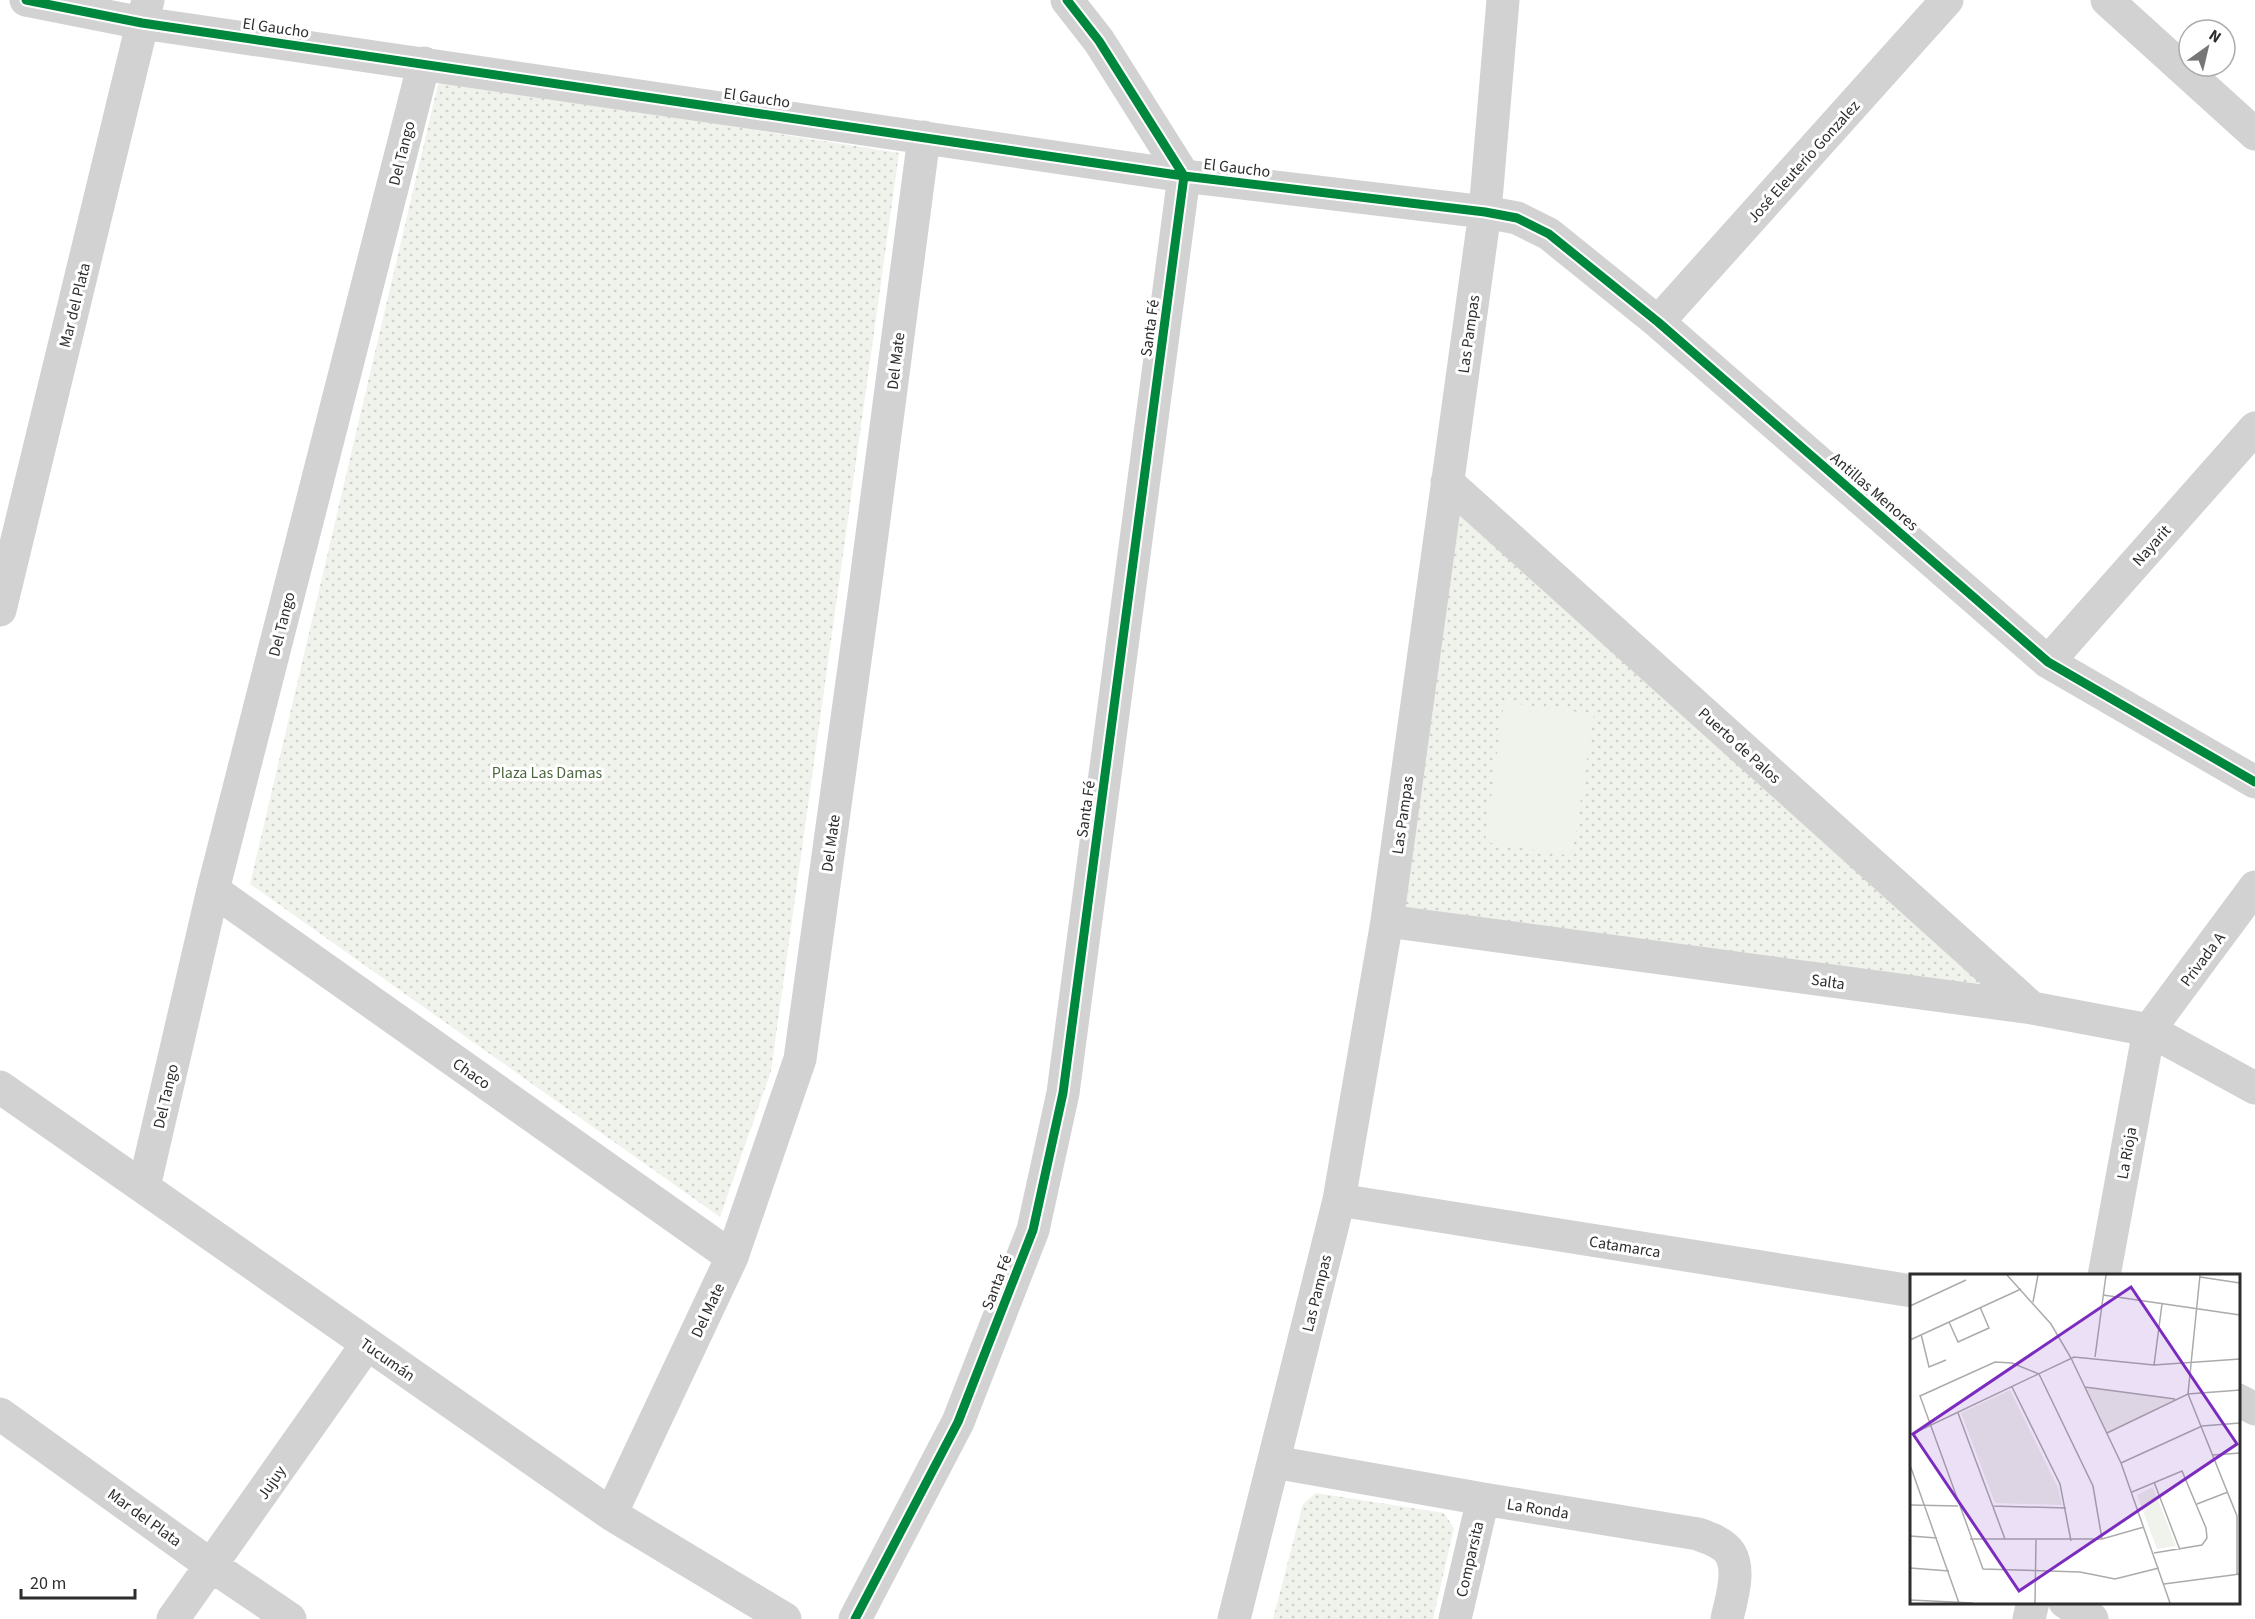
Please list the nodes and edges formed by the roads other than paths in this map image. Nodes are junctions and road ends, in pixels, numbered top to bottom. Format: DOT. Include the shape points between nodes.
graph roads {
  1 [pos="26,0"];
  2 [pos="1067,0"];
  3 [pos="1503,0"];
  4 [pos="1947,0"];
  5 [pos="2107,0"];
  6 [pos="145,11"];
  7 [pos="424,63"];
  8 [pos="2255,134"];
  9 [pos="924,137"];
  10 [pos="1184,176"];
  11 [pos="1485,212"];
  12 [pos="1659,322"];
  13 [pos="2255,428"];
  14 [pos="1447,482"];
  15 [pos="0,610"];
  16 [pos="2048,662"];
  17 [pos="2255,782"];
  18 [pos="2255,887"];
  19 [pos="213,890"];
  20 [pos="1387,921"];
  21 [pos="2032,1008"];
  22 [pos="2149,1030"];
  23 [pos="0,1087"];
  24 [pos="2255,1088"];
  25 [pos="144,1187"];
  26 [pos="1339,1200"];
  27 [pos="732,1257"];
  28 [pos="2104,1274"];
  29 [pos="1910,1291"];
  30 [pos="367,1344"];
  31 [pos="2240,1401"];
  32 [pos="2255,1409"];
  33 [pos="0,1414"];
  34 [pos="1274,1462"];
  35 [pos="1483,1499"];
  36 [pos="611,1514"];
  37 [pos="213,1566"];
  38 [pos="2033,1604"];
  39 [pos="2068,1604"];
  40 [pos="173,1619"];
  41 [pos="290,1619"];
  42 [pos="785,1619"];
  43 [pos="855,1619"];
  44 [pos="1234,1619"];
  45 [pos="1455,1619"];
  46 [pos="1727,1619"];
  47 [pos="2029,1619"];
  48 [pos="2092,1619"];
  1 -- 6 [label="street, El Gaucho"];
  2 -- 10 [label="street" via="1100,41"];
  3 -- 11 [label="street, Las Pampas"];
  4 -- 12 [label="street, José Eleuterio Gonzalez"];
  5 -- 8 [label="street"];
  6 -- 7 [label="street, El Gaucho"];
  6 -- 15 [label="street, Mar del Plata"];
  7 -- 9 [label="street, El Gaucho"];
  7 -- 19 [label="street, Del Tango"];
  9 -- 10 [label="street, El Gaucho"];
  9 -- 27 [label="street, Del Mate" via="800,1059"];
  10 -- 11 [label="street, El Gaucho"];
  10 -- 43 [label="street, Santa Fé" via="1063,1093 1033,1230 958,1422"];
  11 -- 12 [label="street, Antillas Menores" via="1517,218 1549,234"];
  11 -- 14 [label="street, Las Pampas"];
  12 -- 16 [label="street, Antillas Menores"];
  13 -- 16 [label="street, Nayarit"];
  14 -- 20 [label="street, Las Pampas"];
  14 -- 21 [label="street, Puerto de Palos"];
  16 -- 17 [label="street, Antillas Menores"];
  18 -- 22 [label="street, Privada A"];
  19 -- 25 [label="street, Del Tango"];
  19 -- 27 [label="street, Chaco"];
  20 -- 21 [label="street, Salta"];
  20 -- 26 [label="street, Las Pampas"];
  21 -- 22 [label="street, Salta"];
  22 -- 24 [label="street, Salta"];
  22 -- 28 [label="street, La Rioja"];
  23 -- 25 [label="street, Tucumán"];
  25 -- 30 [label="street, Tucumán"];
  26 -- 29 [label="street, Catamarca"];
  26 -- 34 [label="street, Las Pampas"];
  27 -- 36 [label="street, Del Mate"];
  30 -- 36 [label="street, Tucumán"];
  30 -- 37 [label="street, Jujuy"];
  31 -- 32 [label="street"];
  33 -- 37 [label="street, Mar del Plata"];
  34 -- 35 [label="street, La Ronda"];
  34 -- 44 [label="street, Las Pampas"];
  35 -- 45 [label="street, Comparsita"];
  35 -- 46 [label="street, La Ronda" via="1698,1534 1718,1542 1730,1553 1735,1568"];
  36 -- 42 [label="street, Tucumán"];
  37 -- 40 [label="street, Jujuy"];
  37 -- 41 [label="street, Mar del Plata"];
  38 -- 47 [label="street"];
  39 -- 48 [label="street"];
}
